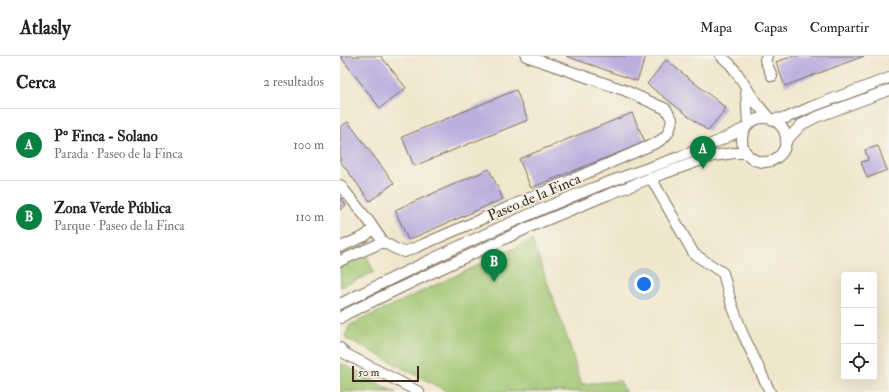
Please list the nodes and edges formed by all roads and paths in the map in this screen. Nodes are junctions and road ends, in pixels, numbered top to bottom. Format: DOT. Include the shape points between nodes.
graph roads {
  1 [pos="526,56"];
  2 [pos="721,56"];
  3 [pos="767,56"];
  4 [pos="772,76"];
  5 [pos="889,78"];
  6 [pos="746,87"];
  7 [pos="889,90"];
  8 [pos="771,118"];
  9 [pos="747,126"];
  10 [pos="787,140"];
  11 [pos="746,153"];
  12 [pos="651,178"];
  13 [pos="340,185"];
  14 [pos="373,229"];
  15 [pos="382,242"];
  16 [pos="340,248"];
  17 [pos="340,261"];
  18 [pos="340,304"];
  19 [pos="340,318"];
  20 [pos="341,351"];
  21 [pos="416,391"];
  22 [pos="770,392"];
  1 -- 15 [label="street" via="624,90 666,109 672,119 668,134 656,143 404,252"];
  2 -- 6 [label="street"];
  3 -- 4 [label="street" via="765,60"];
  5 -- 8 [label="street" via="786,118"];
  6 -- 8 [label="street" via="757,104"];
  6 -- 9 [label="street"];
  7 -- 10 [label="street" via="814,118 801,125"];
  8 -- 9 [label="street" via="758,118"];
  8 -- 10 [label="street" via="783,128"];
  9 -- 11 [label="street" via="742,136 742,145"];
  9 -- 18 [label="street, Paseo de la Finca" via="709,145 593,188 522,218"];
  10 -- 11 [label="street" via="784,151 777,159 766,162 755,160"];
  11 -- 12 [label="street, Paseo de la Finca" via="713,156"];
  12 -- 19 [label="street, Paseo de la Finca" via="532,226"];
  12 -- 22 [label="street" via="694,254 723,273 742,332"];
  13 -- 14 [label="street"];
  14 -- 15 [label="street"];
  14 -- 16 [label="street" via="365,236"];
  15 -- 17 [label="street"];
  20 -- 21 [label="street"];
}
